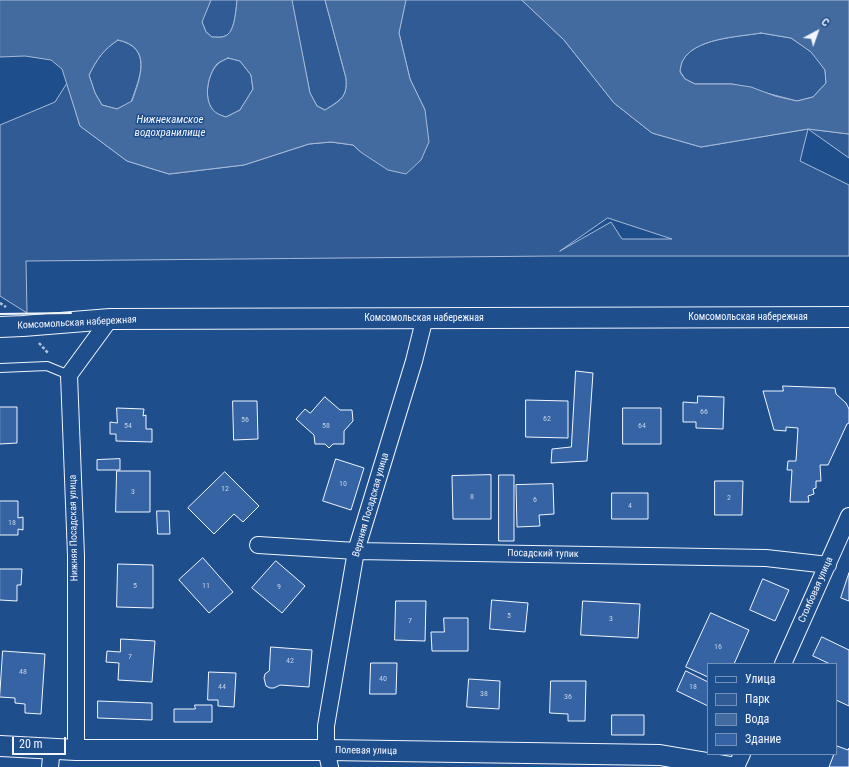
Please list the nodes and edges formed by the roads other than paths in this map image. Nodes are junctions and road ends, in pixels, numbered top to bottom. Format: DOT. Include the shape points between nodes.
graph roads {
  1 [pos="849,317"];
  2 [pos="425,318"];
  3 [pos="110,319"];
  4 [pos="0,327"];
  5 [pos="0,368"];
  6 [pos="69,375"];
  7 [pos="849,516"];
  8 [pos="258,545"];
  9 [pos="356,551"];
  10 [pos="828,564"];
  11 [pos="783,663"];
  12 [pos="0,746"];
  13 [pos="76,750"];
  14 [pos="742,755"];
  15 [pos="51,758"];
  16 [pos="328,759"];
  17 [pos="732,767"];
  18 [pos="736,767"];
  1 -- 2 [label="street, Комсомольская набережная"];
  2 -- 3 [label="street, Комсомольская набережная"];
  2 -- 9 [label="street, Верхняя Посадская улица"];
  3 -- 4 [label="street, Комсомольская набережная"];
  3 -- 6 [label="street"];
  5 -- 6 [label="lane" via="47,366"];
  6 -- 13 [label="street, Нижняя Посадская улица" via="76,556"];
  7 -- 10 [label="street, Столбовая улица"];
  8 -- 9 [label="street, Посадский тупик"];
  9 -- 10 [label="street, Посадский тупик" via="766,558"];
  9 -- 16 [label="street, Верхняя Посадская улица" via="326,726"];
  10 -- 11 [label="street, Столбовая улица"];
  12 -- 15 [label="street, Полевая улица"];
  13 -- 15 [label="street, Полевая улица"];
  13 -- 16 [label="street, Полевая улица"];
  14 -- 18 [label="street"];
  16 -- 17 [label="street, Полевая улица" via="660,755"];
}
